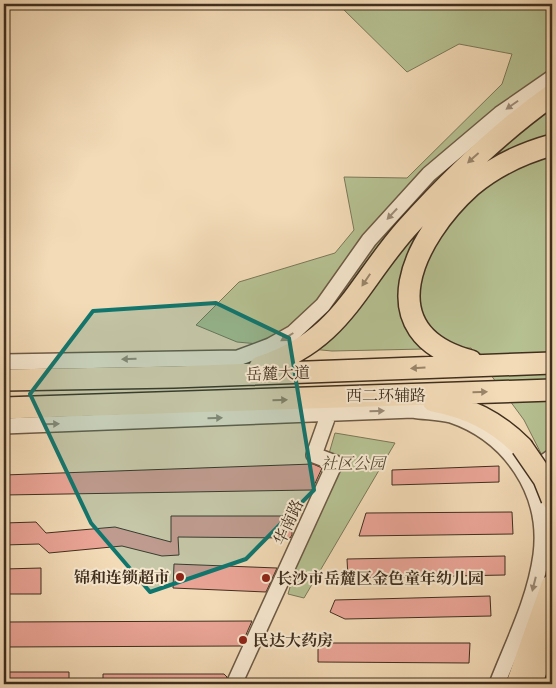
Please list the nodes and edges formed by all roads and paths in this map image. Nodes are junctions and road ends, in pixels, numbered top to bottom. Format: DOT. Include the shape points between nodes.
graph roads {
  1 [pos="552,78"];
  2 [pos="552,95"];
  3 [pos="552,145"];
  4 [pos="4,362"];
  5 [pos="552,362"];
  6 [pos="484,364"];
  7 [pos="4,374"];
  8 [pos="230,375"];
  9 [pos="50,379"];
  10 [pos="4,380"];
  11 [pos="552,390"];
  12 [pos="396,395"];
  13 [pos="52,407"];
  14 [pos="4,408"];
  15 [pos="329,413"];
  16 [pos="4,415"];
  17 [pos="4,426"];
  18 [pos="552,456"];
  19 [pos="526,475"];
  20 [pos="552,500"];
  21 [pos="552,585"];
  22 [pos="552,628"];
  23 [pos="234,684"];
  24 [pos="497,684"];
  25 [pos="517,684"];
  26 [pos="530,684"];
  1 -- 4 [label="street, one-way" via="500,114 430,174 368,240 323,305 293,333 270,346 238,358"];
  2 -- 8 [label="highway, one-way" via="523,115 458,173 404,231 328,329 286,358"];
  3 -- 6 [label="highway" via="506,162 467,190 426,240 409,279 409,306 419,330 442,350"];
  5 -- 6 [label="highway, 岳麓大道"];
  6 -- 8 [label="highway, 岳麓大道, one-way"];
  7 -- 9 [label="highway"];
  8 -- 9 [label="highway, 岳麓大道"];
  9 -- 10 [label="highway, 岳麓大道"];
  12 -- 11 [label="highway, 岳麓大道, one-way"];
  13 -- 12 [label="highway, 岳麓大道, one-way"];
  12 -- 20 [label="highway, bridge" via="467,409 497,425 522,447 544,479"];
  13 -- 14 [label="highway, 岳麓大道"];
  13 -- 16 [label="highway"];
  17 -- 15 [label="street, 西二环辅路, one-way"];
  15 -- 19 [label="street, 西二环辅路, one-way" via="413,410 450,415 486,432 508,451"];
  15 -- 23 [label="street, 华南路" via="314,455 335,463"];
  18 -- 19 [label="street"];
  19 -- 24 [label="street, 西二环辅路, one-way" via="543,526 541,556 529,603"];
  21 -- 25 [label="highway"];
  22 -- 26 [label="highway"];
}
